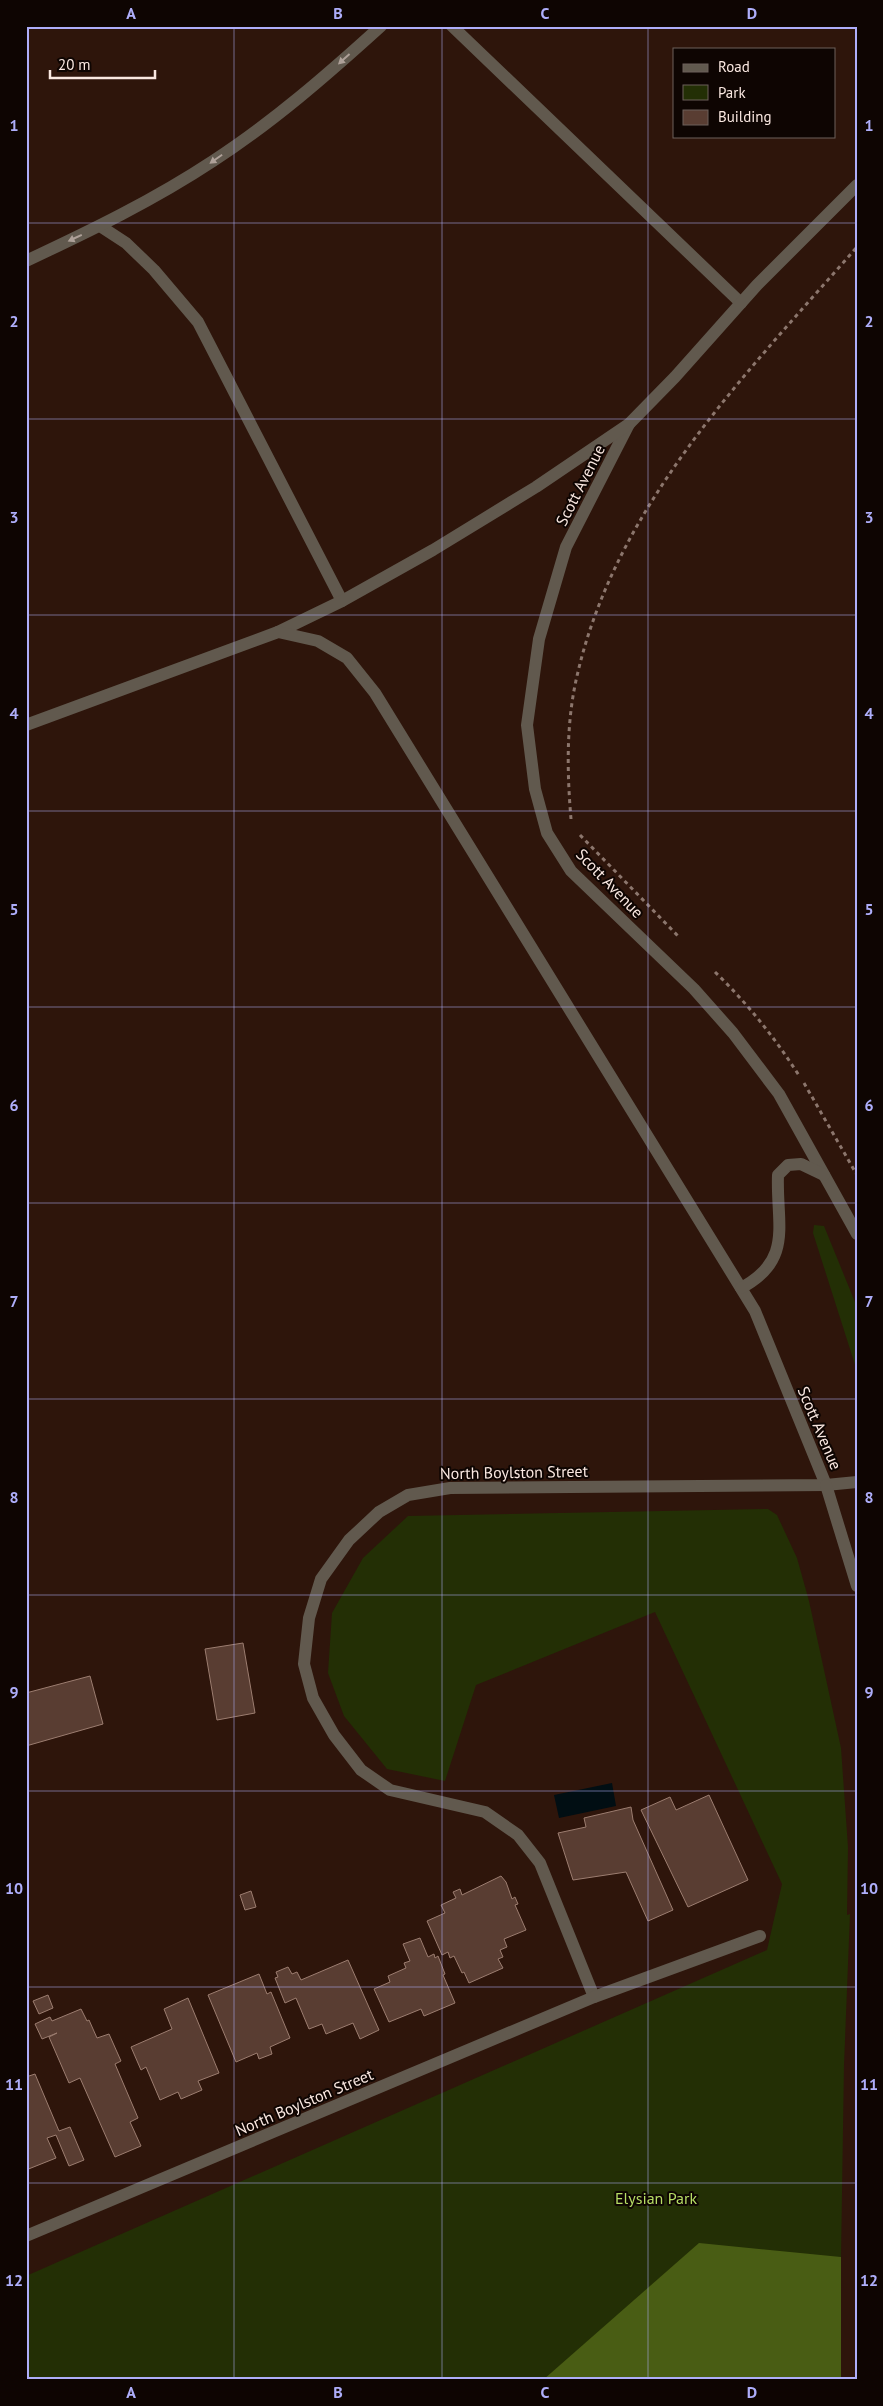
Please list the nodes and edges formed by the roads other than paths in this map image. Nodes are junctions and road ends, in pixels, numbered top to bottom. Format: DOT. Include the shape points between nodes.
graph roads {
  1 [pos="380,26"];
  2 [pos="452,26"];
  3 [pos="857,185"];
  4 [pos="100,226"];
  5 [pos="26,261"];
  6 [pos="741,303"];
  7 [pos="629,424"];
  8 [pos="342,601"];
  9 [pos="278,632"];
  10 [pos="26,725"];
  11 [pos="824,1175"];
  12 [pos="857,1234"];
  13 [pos="741,1288"];
  14 [pos="857,1482"];
  15 [pos="826,1485"];
  16 [pos="857,1586"];
  17 [pos="760,1936"];
  18 [pos="594,1997"];
  19 [pos="26,2236"];
  1 -- 4 [label="street, one-way" via="310,90 213,162"];
  2 -- 6 [label="street"];
  3 -- 6 [label="street"];
  4 -- 5 [label="street, one-way"];
  4 -- 8 [label="street" via="126,243 154,270 198,322"];
  6 -- 7 [label="street"];
  7 -- 8 [label="street" via="528,492"];
  7 -- 11 [label="street, Scott Avenue" via="566,547 539,639 527,725 534,789 547,833 571,871 694,989 733,1033 779,1094"];
  8 -- 9 [label="street"];
  9 -- 10 [label="street"];
  9 -- 13 [label="street, Scott Avenue" via="318,642 347,658 375,693"];
  11 -- 12 [label="street, Scott Avenue"];
  11 -- 13 [label="street" via="801,1164 788,1164 778,1175 781,1236 772,1262 756,1280"];
  13 -- 15 [label="street, Scott Avenue" via="755,1311"];
  14 -- 15 [label="street, North Boylston Street"];
  15 -- 16 [label="street, Scott Avenue"];
  15 -- 18 [label="street, North Boylston Street" via="450,1488 408,1495 379,1512 349,1540 321,1579 309,1618 304,1664 313,1698 334,1735 361,1770 390,1790 485,1812 518,1835 540,1863"];
  17 -- 18 [label="street, North Boylston Street"];
  18 -- 19 [label="street, North Boylston Street"];
}
